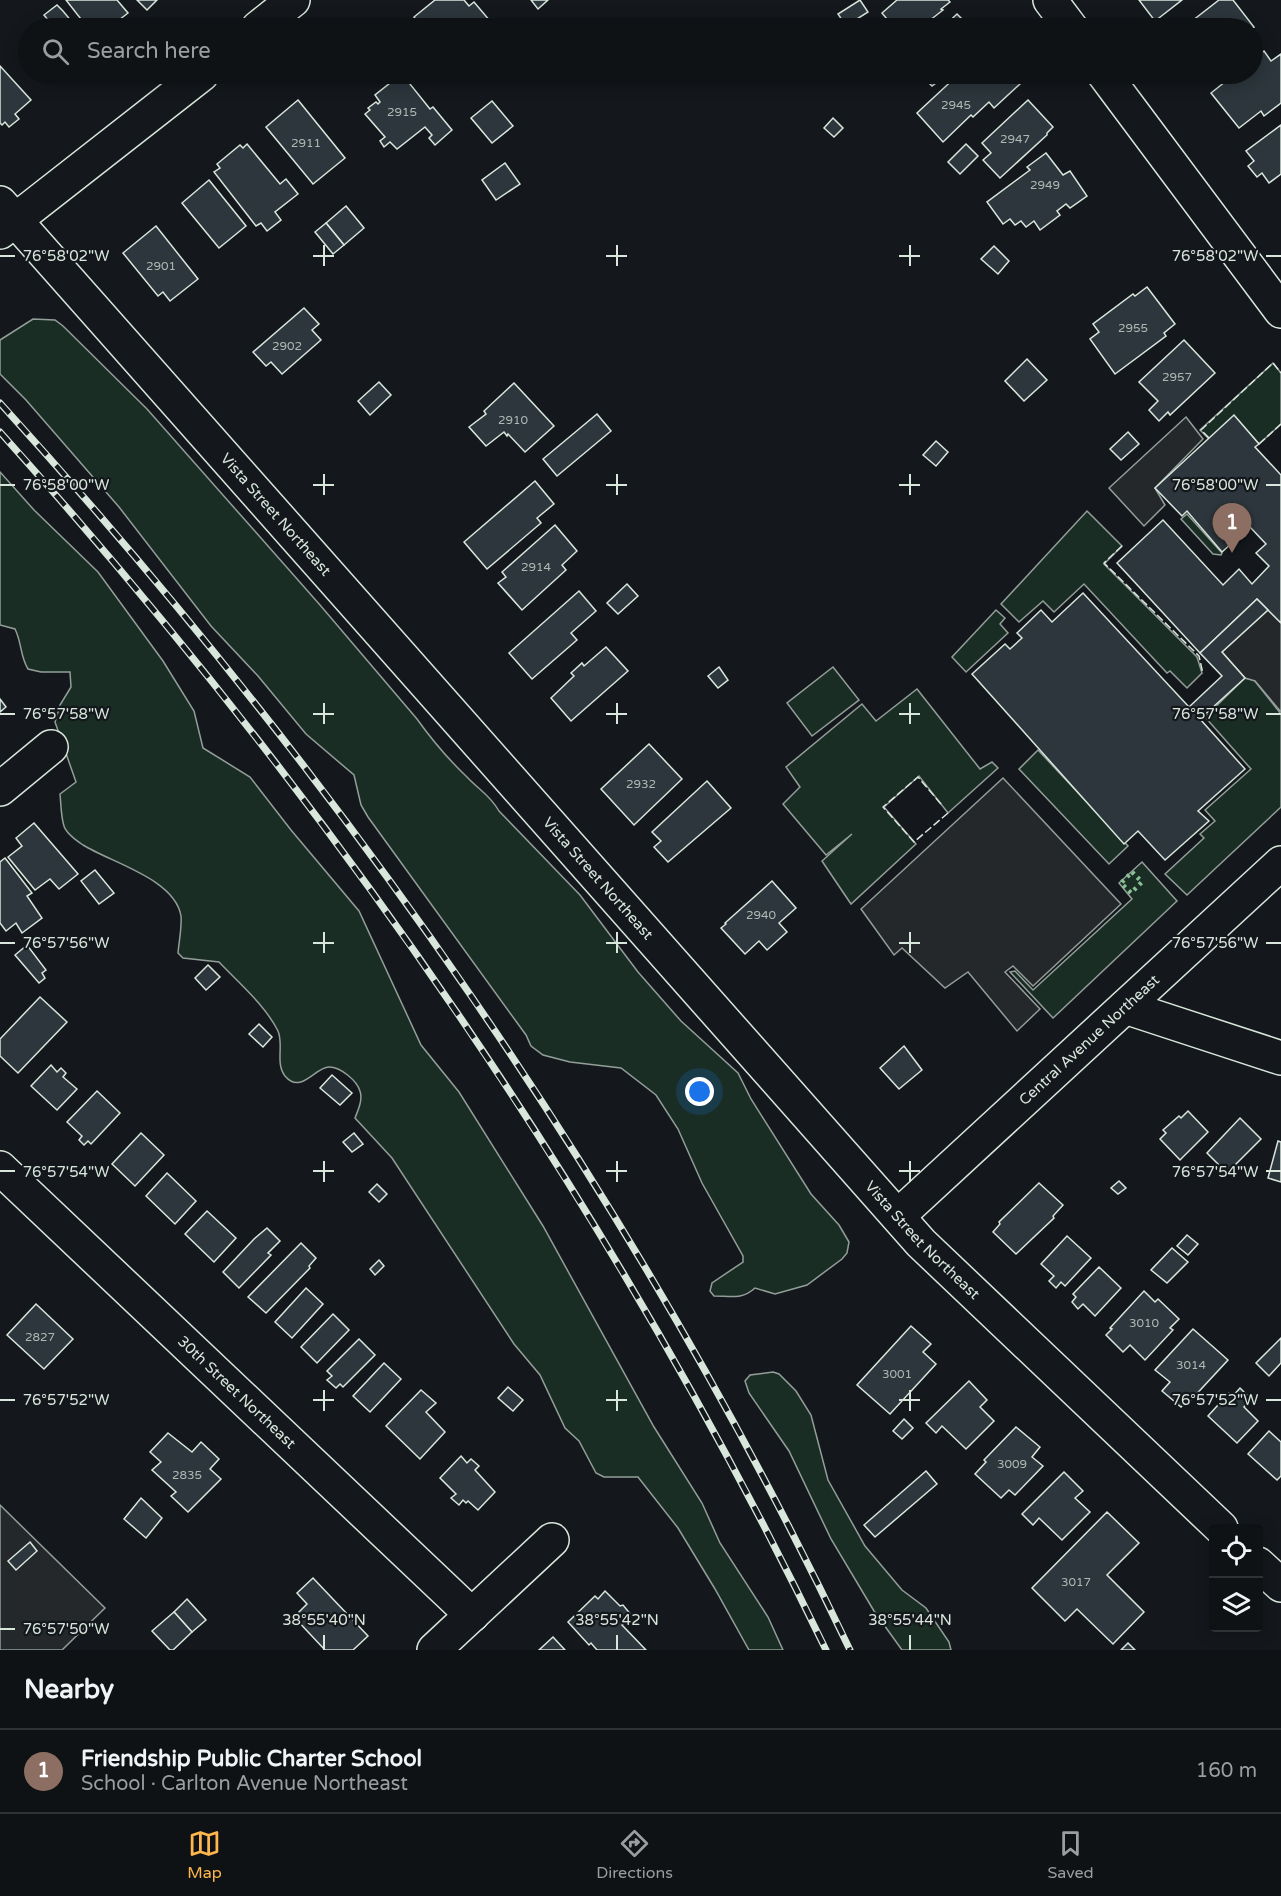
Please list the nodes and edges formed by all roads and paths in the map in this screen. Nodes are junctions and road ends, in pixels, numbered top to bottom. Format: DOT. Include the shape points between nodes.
graph roads {
  1 [pos="293,0"];
  2 [pos="1050,0"];
  3 [pos="270,18"];
  4 [pos="1064,18"];
  5 [pos="188,84"];
  6 [pos="1111,84"];
  7 [pos="5,218"];
  8 [pos="1281,311"];
  9 [pos="51,747"];
  10 [pos="0,789"];
  11 [pos="1281,863"];
  12 [pos="1125,1007"];
  13 [pos="1281,1058"];
  14 [pos="0,1168"];
  15 [pos="898,1216"];
  16 [pos="1217,1524"];
  17 [pos="552,1540"];
  18 [pos="1263,1569"];
  19 [pos="1281,1585"];
  20 [pos="472,1615"];
  21 [pos="434,1650"];
  1 -- 3 [label="street"];
  2 -- 4 [label="street"];
  5 -- 7 [label="street"];
  6 -- 8 [label="street"];
  7 -- 15 [label="street, Vista Street Northeast"];
  9 -- 10 [label="street"];
  11 -- 12 [label="street, Central Avenue Northeast"];
  12 -- 13 [label="street"];
  12 -- 15 [label="street, Central Avenue Northeast"];
  14 -- 20 [label="street, 30th Street Northeast"];
  15 -- 16 [label="street, Vista Street Northeast" via="921,1243"];
  17 -- 20 [label="street"];
  18 -- 19 [label="street"];
  20 -- 21 [label="street"];
}
